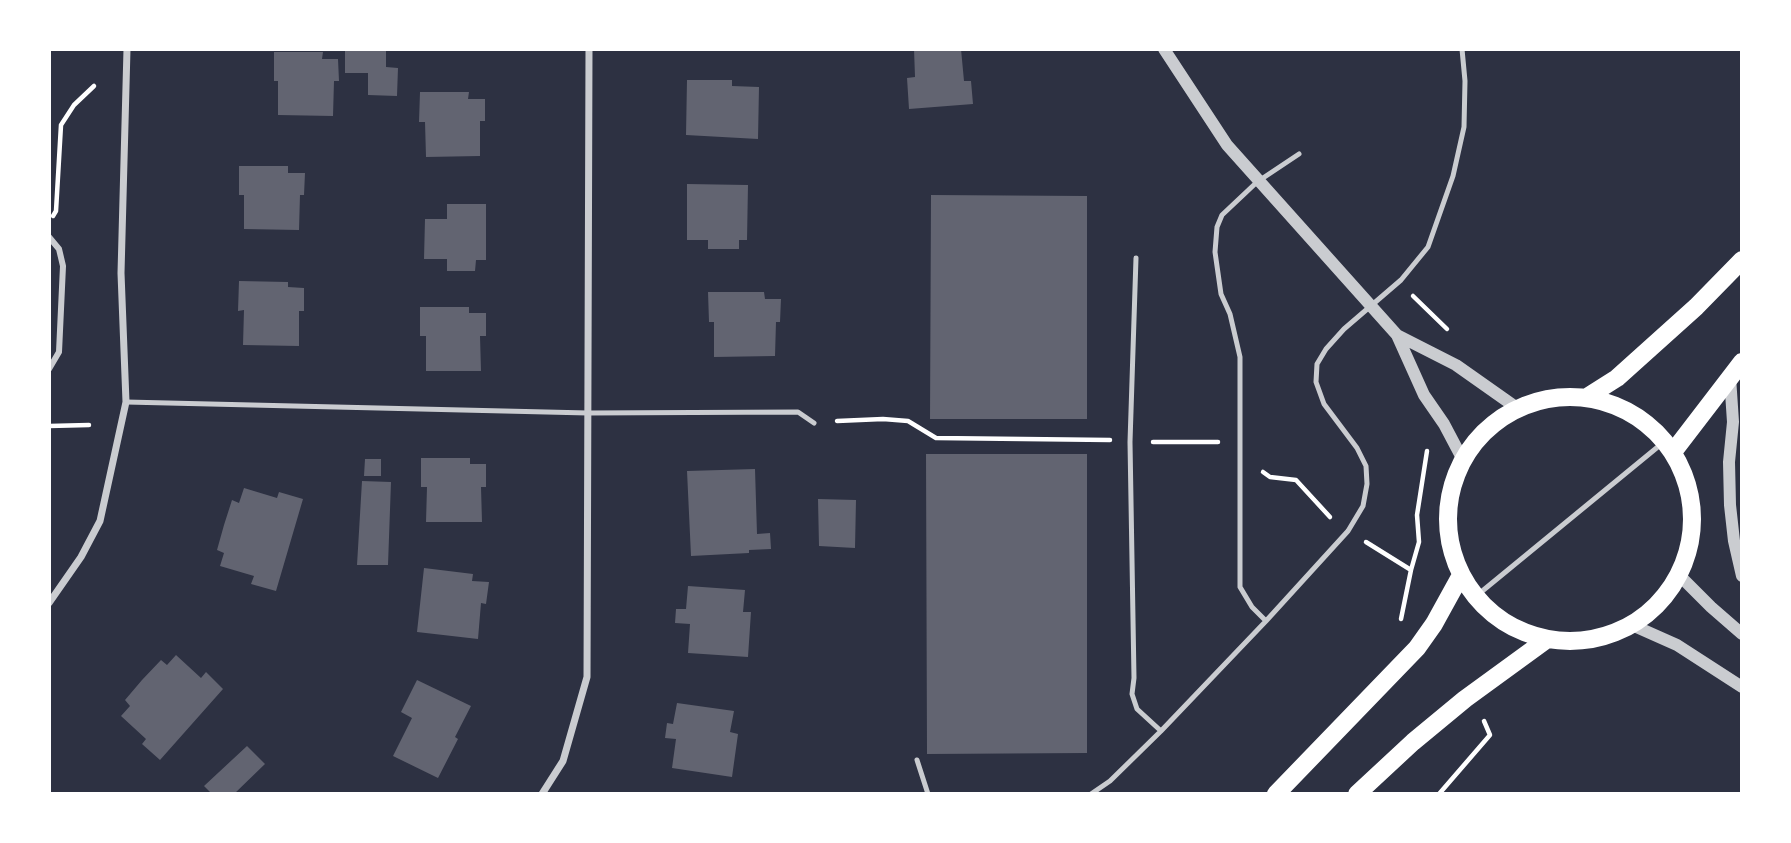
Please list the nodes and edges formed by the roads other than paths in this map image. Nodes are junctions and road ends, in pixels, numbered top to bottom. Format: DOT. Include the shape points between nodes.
graph roads {
  1 [pos="127,49"];
  2 [pos="589,49"];
  3 [pos="1164,49"];
  4 [pos="1462,49"];
  5 [pos="1299,153"];
  6 [pos="1257,182"];
  7 [pos="49,237"];
  8 [pos="1136,258"];
  9 [pos="1742,260"];
  10 [pos="1370,306"];
  11 [pos="1397,335"];
  12 [pos="1742,362"];
  13 [pos="49,369"];
  14 [pos="1730,377"];
  15 [pos="1587,397"];
  16 [pos="126,402"];
  17 [pos="1517,408"];
  18 [pos="588,413"];
  19 [pos="814,423"];
  20 [pos="1669,447"];
  21 [pos="1463,460"];
  22 [pos="1461,575"];
  23 [pos="1679,575"];
  24 [pos="1742,576"];
  25 [pos="1475,597"];
  26 [pos="49,603"];
  27 [pos="1266,621"];
  28 [pos="1632,625"];
  29 [pos="1742,634"];
  30 [pos="1546,640"];
  31 [pos="1742,687"];
  32 [pos="1161,731"];
  33 [pos="917,760"];
  34 [pos="542,794"];
  35 [pos="928,794"];
  36 [pos="1091,794"];
  37 [pos="1276,794"];
  38 [pos="1357,794"];
  1 -- 16 [label="street" via="121,273"];
  2 -- 18 [label="street"];
  3 -- 6 [label="street"];
  4 -- 10 [label="lane" via="1464,127 1453,176 1428,247"];
  5 -- 6 [label="lane"];
  6 -- 10 [label="street"];
  6 -- 27 [label="lane" via="1222,215 1215,251 1221,294 1240,357 1240,587"];
  7 -- 13 [label="street" via="59,249 63,266 59,352"];
  8 -- 32 [label="lane" via="1129,442 1132,694 1137,709"];
  9 -- 15 [label="main road" via="1617,378"];
  10 -- 11 [label="street"];
  10 -- 27 [label="lane" via="1326,349 1316,373 1324,404 1366,466 1363,506 1348,531"];
  11 -- 17 [label="street" via="1456,365"];
  11 -- 21 [label="street" via="1424,395"];
  12 -- 14 [label="main road"];
  14 -- 20 [label="main road"];
  14 -- 24 [label="street" via="1730,505"];
  15 -- 17 [label="main road" via="1550,398"];
  15 -- 20 [label="main road" via="1629,412"];
  16 -- 18 [label="lane"];
  16 -- 26 [label="street" via="100,521"];
  17 -- 21 [label="main road" via="1486,430"];
  18 -- 19 [label="lane" via="798,412"];
  18 -- 34 [label="street" via="587,677 563,761"];
  20 -- 23 [label="main road" via="1683,471 1692,513 1687,555"];
  20 -- 25 [label="lane"];
  21 -- 22 [label="main road" via="1448,505 1452,553"];
  22 -- 25 [label="main road"];
  22 -- 37 [label="main road" via="1416,648"];
  23 -- 28 [label="main road" via="1651,611"];
  23 -- 29 [label="street"];
  25 -- 30 [label="main road" via="1503,622"];
  27 -- 32 [label="lane"];
  28 -- 30 [label="main road" via="1586,640"];
  28 -- 31 [label="street" via="1677,645"];
  30 -- 38 [label="main road" via="1465,699"];
  32 -- 36 [label="lane"];
  33 -- 35 [label="lane"];
}
